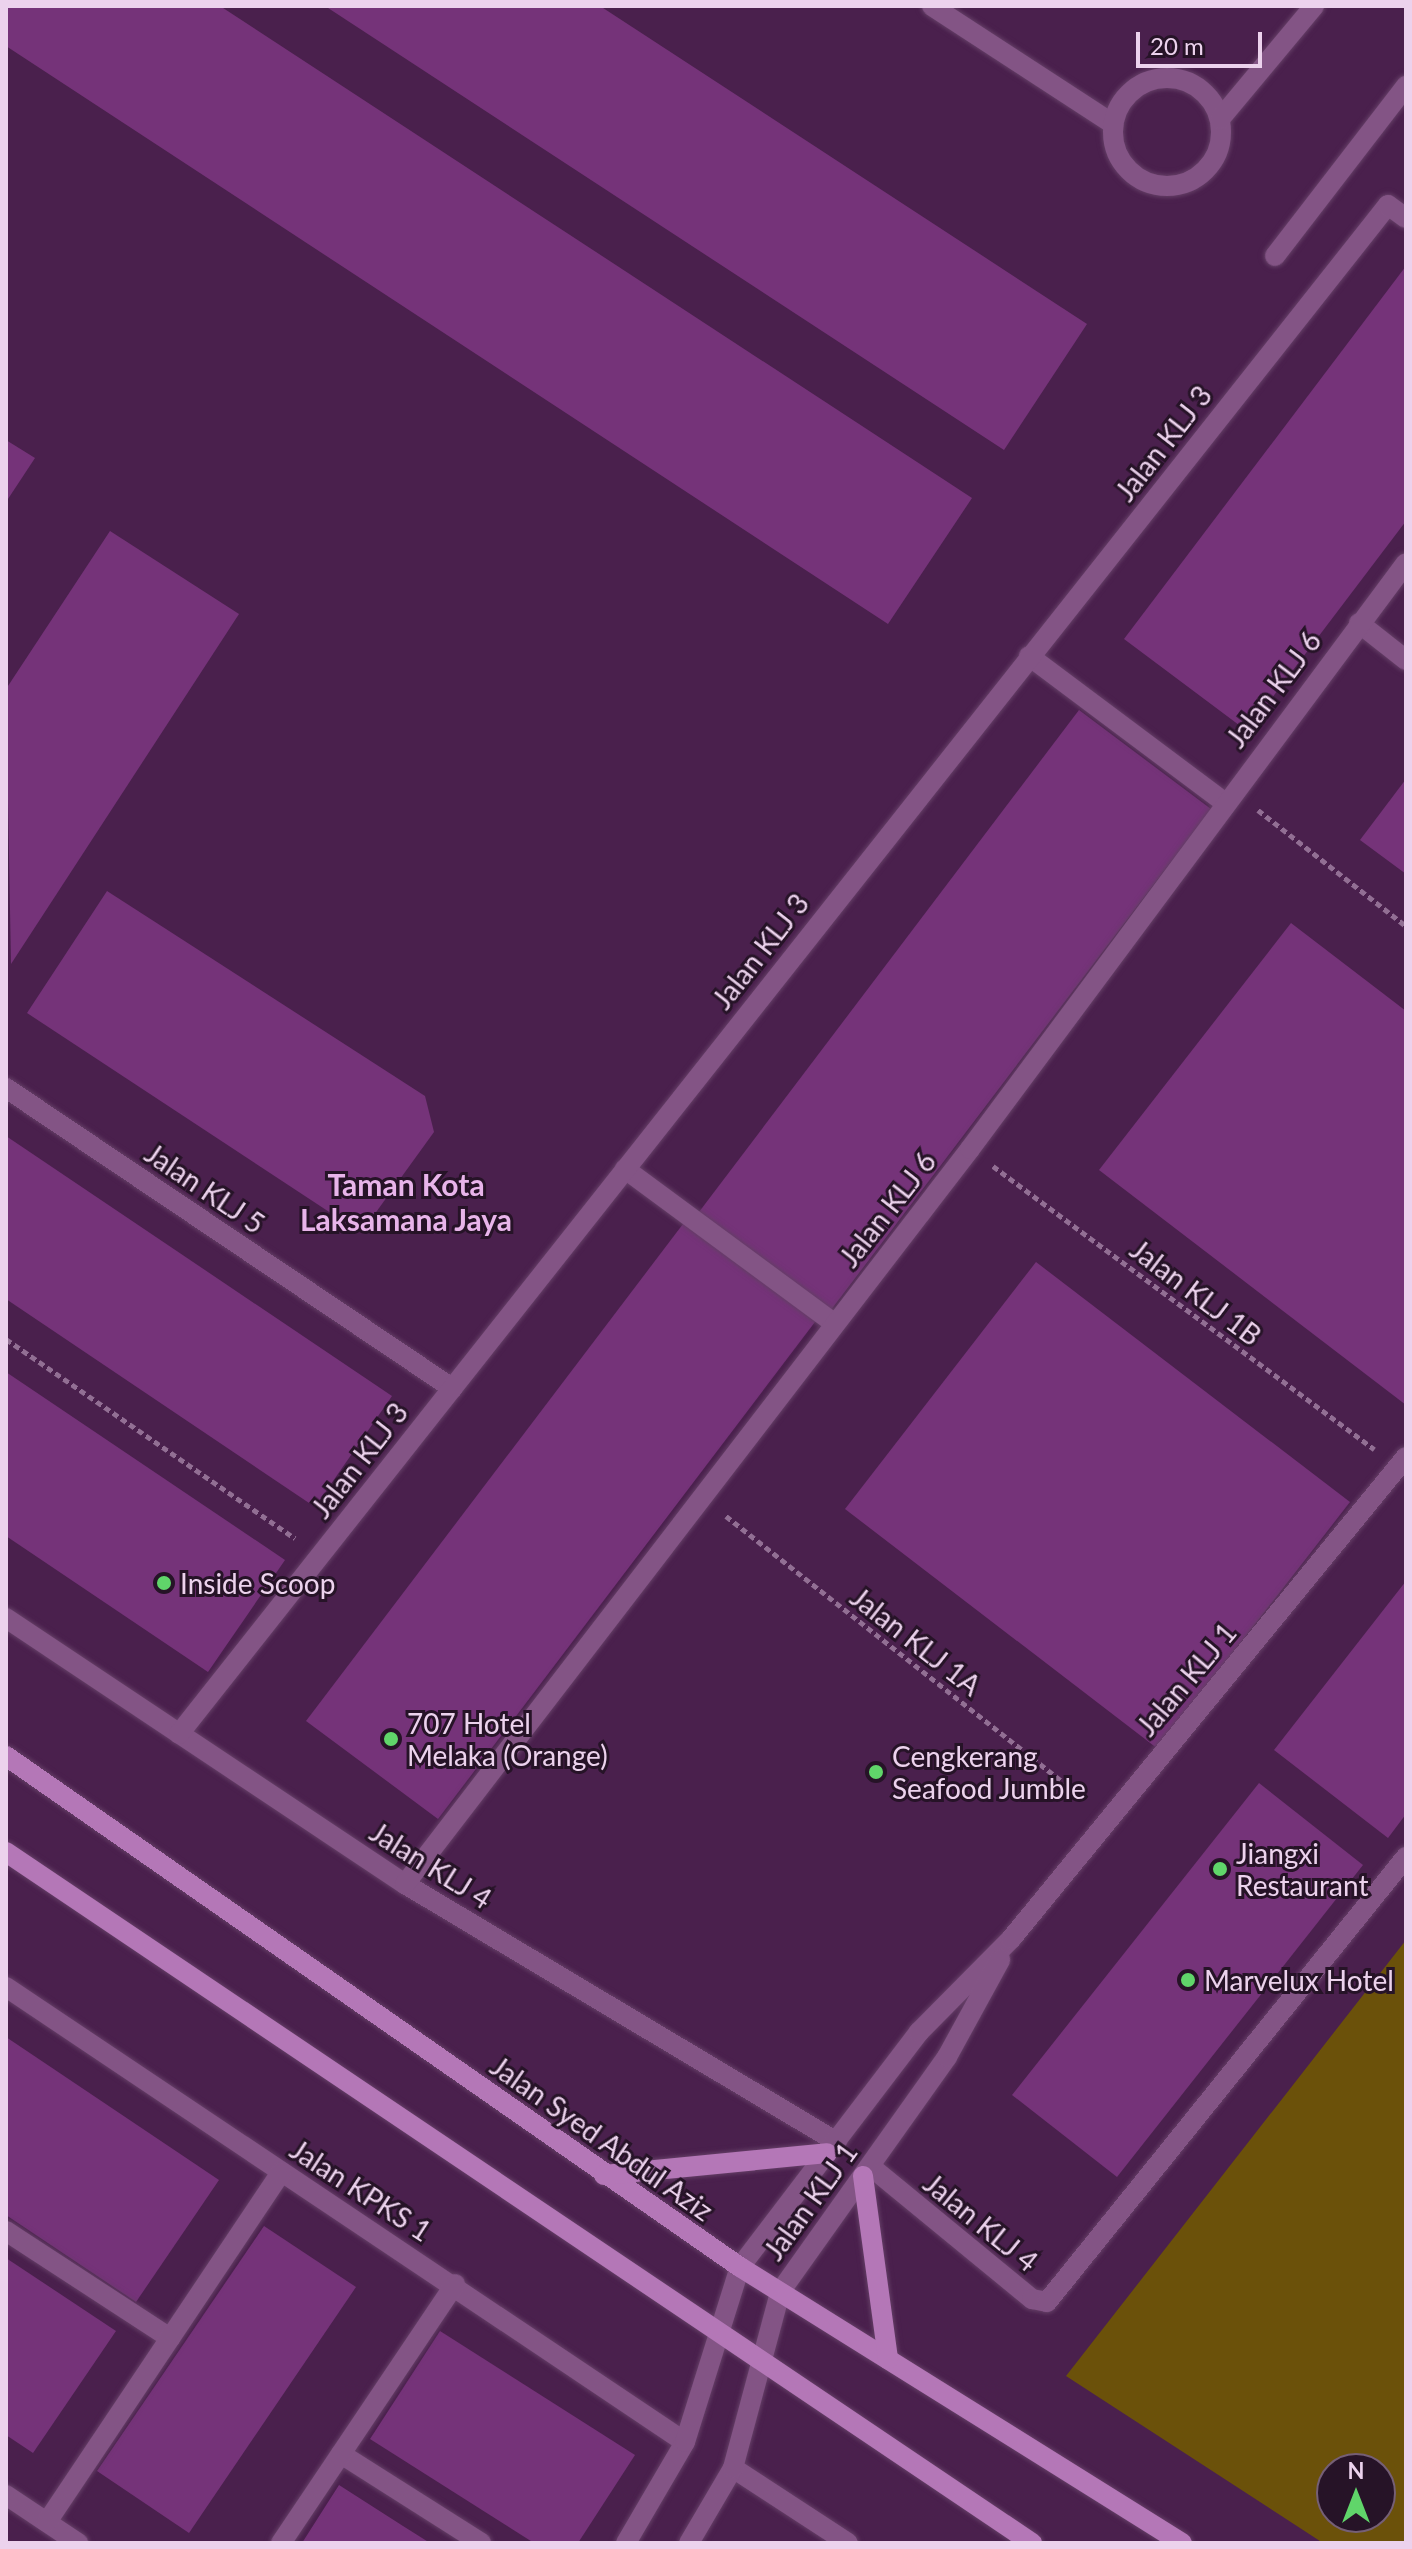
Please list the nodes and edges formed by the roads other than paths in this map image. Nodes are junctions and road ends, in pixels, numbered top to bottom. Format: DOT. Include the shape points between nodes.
graph roads {
  1 [pos="932,6"];
  2 [pos="1314,6"];
  3 [pos="1406,86"];
  4 [pos="1220,119"];
  5 [pos="1113,124"];
  6 [pos="1406,218"];
  7 [pos="1275,256"];
  8 [pos="1402,575"];
  9 [pos="1359,623"];
  10 [pos="1029,656"];
  11 [pos="1406,660"];
  12 [pos="1228,795"];
  13 [pos="6,1088"];
  14 [pos="625,1169"];
  15 [pos="834,1323"];
  16 [pos="452,1388"];
  17 [pos="1402,1462"];
  18 [pos="6,1618"];
  19 [pos="179,1734"];
  20 [pos="6,1756"];
  21 [pos="6,1852"];
  22 [pos="1406,1857"];
  23 [pos="405,1884"];
  24 [pos="1011,1939"];
  25 [pos="6,1987"];
  26 [pos="832,2148"];
  27 [pos="866,2171"];
  28 [pos="281,2172"];
  29 [pos="604,2175"];
  30 [pos="6,2231"];
  31 [pos="740,2267"];
  32 [pos="455,2284"];
  33 [pos="780,2292"];
  34 [pos="721,2337"];
  35 [pos="170,2338"];
  36 [pos="888,2359"];
  37 [pos="766,2366"];
  38 [pos="685,2442"];
  39 [pos="341,2454"];
  40 [pos="733,2468"];
  41 [pos="6,2495"];
  42 [pos="47,2522"];
  43 [pos="78,2543"];
  44 [pos="281,2543"];
  45 [pos="481,2543"];
  46 [pos="626,2543"];
  47 [pos="689,2543"];
  48 [pos="848,2543"];
  49 [pos="1032,2543"];
  50 [pos="1182,2543"];
  1 -- 5 [label="street"];
  2 -- 4 [label="street"];
  3 -- 7 [label="street"];
  4 -- 5 [label="street" via="1199,89 1165,78 1131,92"];
  4 -- 5 [label="street" via="1219,145 1207,168 1169,186 1129,171 1113,141"];
  6 -- 10 [label="street, Jalan KLJ 3" via="1388,205"];
  8 -- 9 [label="street, Jalan KLJ 6"];
  9 -- 11 [label="street"];
  9 -- 12 [label="street, Jalan KLJ 6"];
  10 -- 12 [label="street"];
  10 -- 14 [label="street, Jalan KLJ 3"];
  12 -- 15 [label="street, Jalan KLJ 6" via="970,1149"];
  13 -- 16 [label="street, Jalan KLJ 5"];
  14 -- 15 [label="street"];
  14 -- 16 [label="street, Jalan KLJ 3"];
  15 -- 23 [label="street, Jalan KLJ 6"];
  16 -- 19 [label="street, Jalan KLJ 3"];
  17 -- 24 [label="street, Jalan KLJ 1"];
  18 -- 19 [label="street, Jalan KLJ 4"];
  19 -- 23 [label="street, Jalan KLJ 4"];
  20 -- 29 [label="main road, Jalan Syed Abdul Aziz"];
  21 -- 34 [label="main road"];
  22 -- 27 [label="street, Jalan KLJ 4" via="1061,2293 1047,2302 1032,2299"];
  23 -- 26 [label="street, Jalan KLJ 4"];
  24 -- 26 [label="street, Jalan KLJ 1" via="919,2032"];
  24 -- 27 [label="street, Jalan KLJ 1" via="947,2057"];
  25 -- 28 [label="street, Jalan KPKS 1"];
  26 -- 29 [label="main road"];
  26 -- 31 [label="street, Jalan KLJ 1"];
  27 -- 33 [label="street, Jalan KLJ 1"];
  27 -- 36 [label="main road"];
  28 -- 32 [label="street, Jalan KPKS 1"];
  28 -- 35 [label="street"];
  29 -- 31 [label="main road, Jalan Syed Abdul Aziz"];
  30 -- 35 [label="street"];
  31 -- 33 [label="main road, Jalan Syed Abdul Aziz"];
  31 -- 34 [label="street"];
  32 -- 38 [label="street, Jalan KPKS 1"];
  32 -- 39 [label="street"];
  33 -- 36 [label="main road, Jalan Syed Abdul Aziz"];
  33 -- 37 [label="street"];
  34 -- 37 [label="main road"];
  34 -- 38 [label="street"];
  35 -- 42 [label="street"];
  36 -- 50 [label="main road, Jalan Syed Abdul Aziz"];
  37 -- 40 [label="street"];
  37 -- 49 [label="main road"];
  38 -- 46 [label="street"];
  39 -- 44 [label="street"];
  39 -- 45 [label="street"];
  40 -- 47 [label="street"];
  40 -- 48 [label="street"];
  41 -- 42 [label="street"];
  42 -- 43 [label="street"];
}
